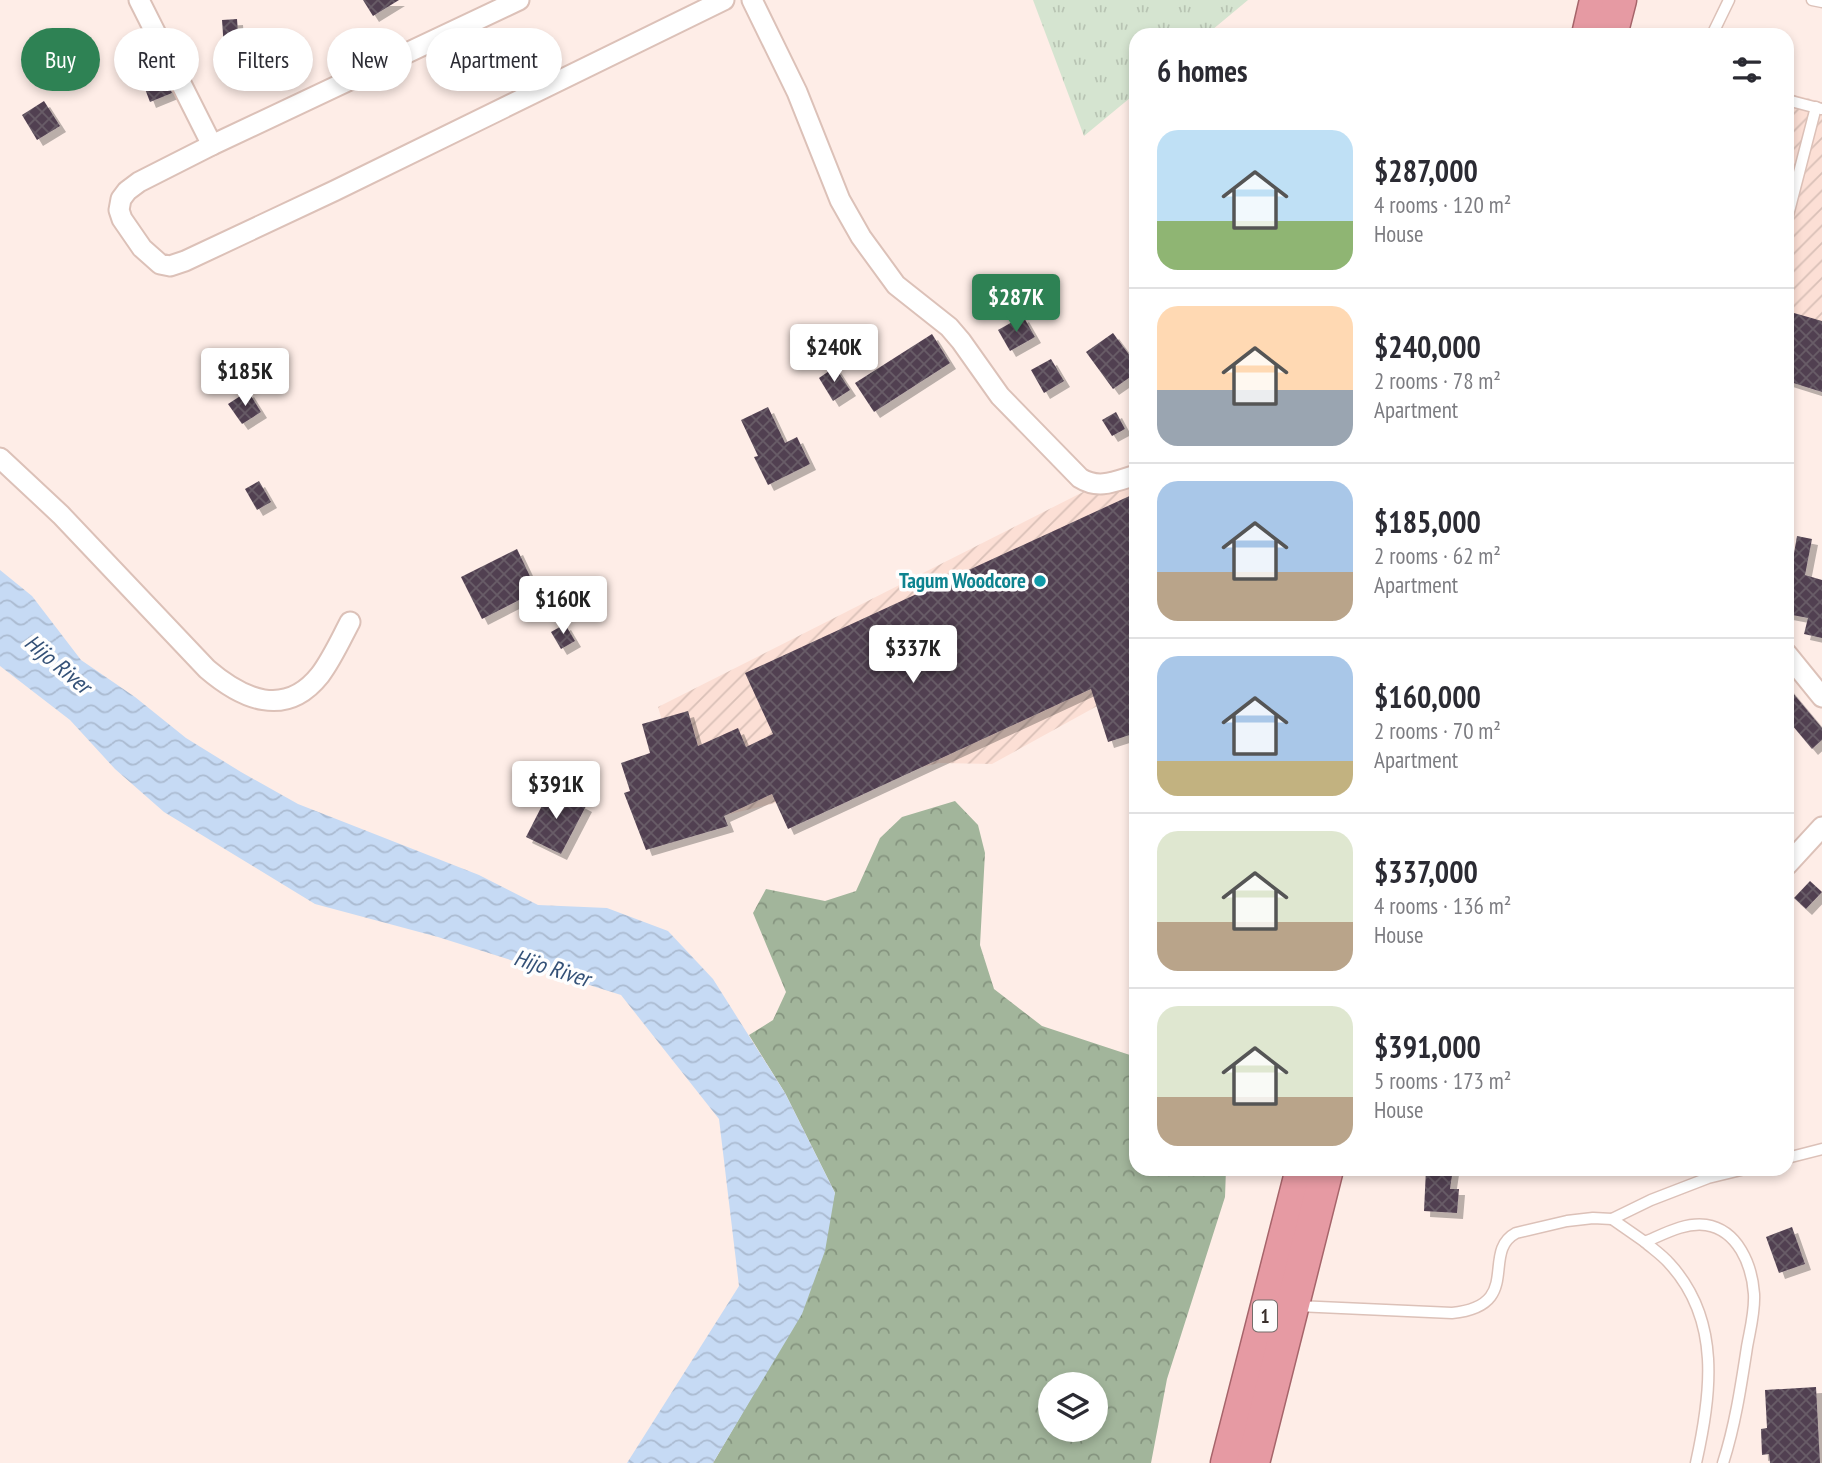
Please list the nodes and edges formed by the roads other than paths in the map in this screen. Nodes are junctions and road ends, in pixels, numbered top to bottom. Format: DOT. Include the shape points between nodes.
graph roads {
  1 [pos="139,0"];
  2 [pos="519,0"];
  3 [pos="724,0"];
  4 [pos="752,0"];
  5 [pos="1596,0"];
  6 [pos="1620,0"];
  7 [pos="1729,0"];
  8 [pos="1812,0"];
  9 [pos="1822,2"];
  10 [pos="701,5"];
  11 [pos="1590,28"];
  12 [pos="1613,28"];
  13 [pos="1715,28"];
  14 [pos="1794,102"];
  15 [pos="1819,108"];
  16 [pos="212,145"];
  17 [pos="1794,195"];
  18 [pos="0,458"];
  19 [pos="1129,477"];
  20 [pos="350,622"];
  21 [pos="1794,663"];
  22 [pos="1822,697"];
  23 [pos="1822,827"];
  24 [pos="1794,857"];
  25 [pos="1822,1149"];
  26 [pos="1794,1156"];
  27 [pos="1300,1176"];
  28 [pos="1325,1176"];
  29 [pos="1716,1176"];
  30 [pos="1612,1219"];
  31 [pos="1645,1242"];
  32 [pos="1293,1306"];
  33 [pos="1227,1463"];
  34 [pos="1253,1463"];
  35 [pos="1696,1463"];
  36 [pos="1723,1463"];
  1 -- 16 [label="street"];
  2 -- 16 [label="street"];
  3 -- 10 [label="street"];
  4 -- 19 [label="street" via="797,92 840,200 896,285 949,327 1000,396 1080,478 1102,485"];
  5 -- 11 [label="highway"];
  6 -- 12 [label="highway"];
  7 -- 13 [label="lane"];
  8 -- 9 [label="lane"];
  10 -- 16 [label="street" via="334,191 185,261 160,264 122,219 121,200 139,182"];
  14 -- 15 [label="lane"];
  15 -- 17 [label="lane"];
  18 -- 20 [label="street" via="228,687 275,702 299,694 320,675"];
  21 -- 22 [label="street"];
  23 -- 24 [label="street"];
  25 -- 26 [label="lane"];
  27 -- 33 [label="highway, 1"];
  28 -- 32 [label="highway, 1"];
  29 -- 30 [label="lane"];
  30 -- 31 [label="lane"];
  30 -- 32 [label="lane" via="1567,1221 1509,1237 1493,1295 1468,1312"];
  31 -- 35 [label="lane" via="1681,1279 1705,1334 1710,1362 1708,1402"];
  31 -- 36 [label="lane" via="1687,1225 1704,1224 1732,1237 1746,1258 1753,1310"];
  32 -- 34 [label="highway, 1"];
}
